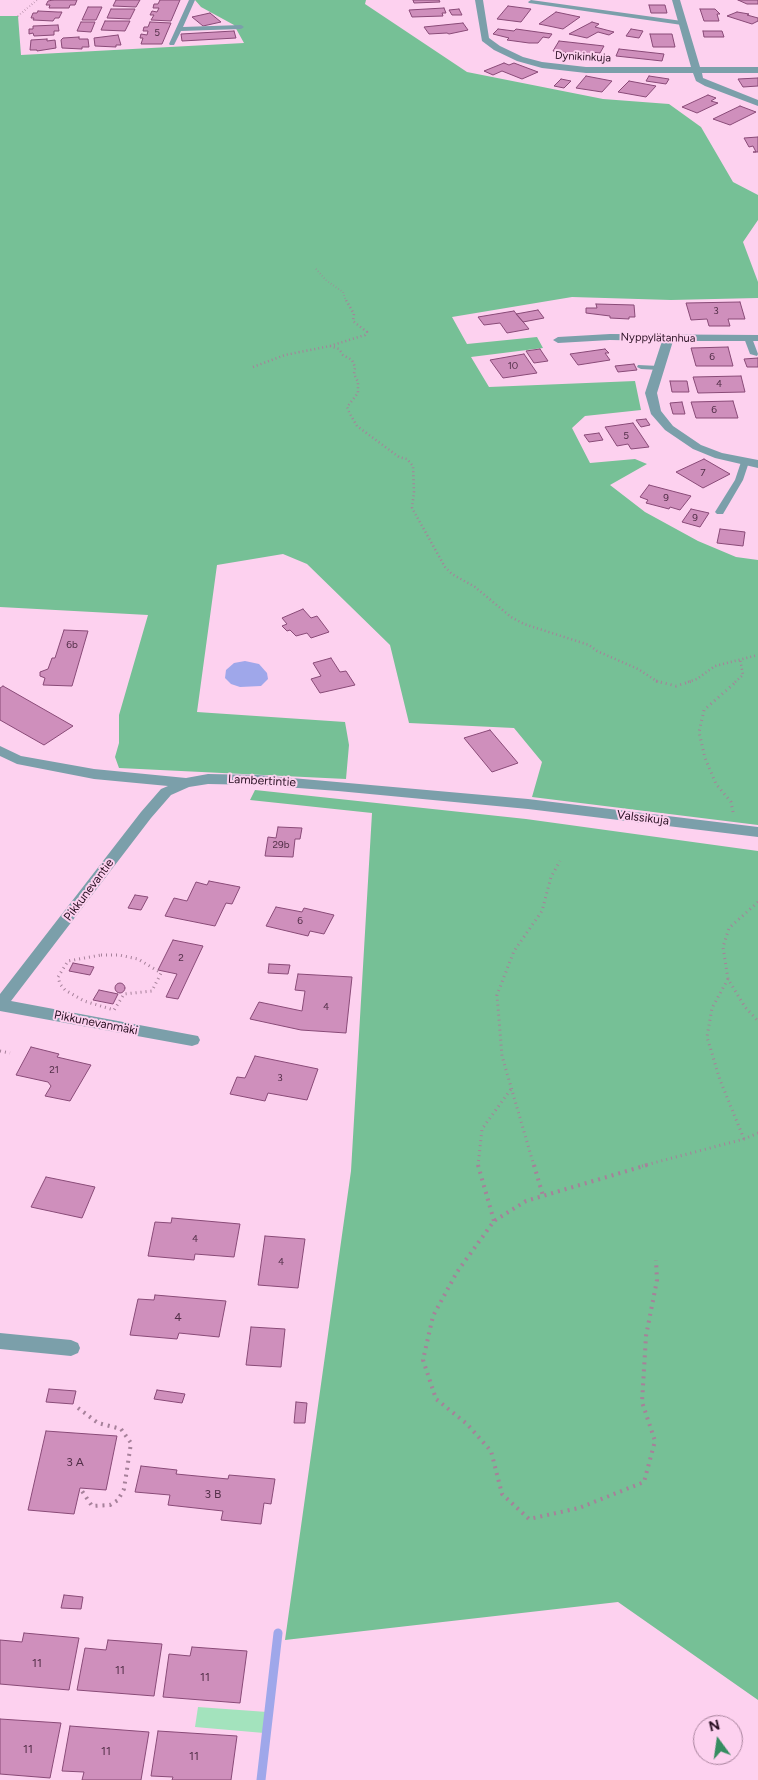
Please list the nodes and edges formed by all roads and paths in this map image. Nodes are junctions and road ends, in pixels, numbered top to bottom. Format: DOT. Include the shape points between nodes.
graph roads {
  1 [pos="37,0"];
  2 [pos="192,0"];
  3 [pos="479,0"];
  4 [pos="676,0"];
  5 [pos="531,2"];
  6 [pos="18,16"];
  7 [pos="682,23"];
  8 [pos="241,27"];
  9 [pos="179,29"];
  10 [pos="172,44"];
  11 [pos="696,70"];
  12 [pos="758,70"];
  13 [pos="758,103"];
  14 [pos="316,269"];
  15 [pos="753,338"];
  16 [pos="668,339"];
  17 [pos="558,340"];
  18 [pos="330,346"];
  19 [pos="754,354"];
  20 [pos="253,367"];
  21 [pos="641,367"];
  22 [pos="659,368"];
  23 [pos="745,462"];
  24 [pos="758,464"];
  25 [pos="720,512"];
  26 [pos="758,655"];
  27 [pos="740,659"];
  28 [pos="0,750"];
  29 [pos="186,783"];
  30 [pos="528,804"];
  31 [pos="734,829"];
  32 [pos="758,832"];
  33 [pos="560,861"];
  34 [pos="758,902"];
  35 [pos="728,979"];
  36 [pos="84,1001"];
  37 [pos="0,1005"];
  38 [pos="758,1021"];
  39 [pos="192,1040"];
  40 [pos="0,1051"];
  41 [pos="10,1053"];
  42 [pos="511,1090"];
  43 [pos="758,1133"];
  44 [pos="744,1139"];
  45 [pos="543,1196"];
  46 [pos="494,1221"];
  47 [pos="656,1260"];
  48 [pos="0,1341"];
  49 [pos="71,1348"];
  50 [pos="78,1408"];
  51 [pos="80,1488"];
  1 -- 6 [label="path"];
  2 -- 9 [label="lane"];
  3 -- 11 [label="street, Dynikinkuja" via="486,38 497,48 520,59 558,68 586,70"];
  4 -- 7 [label="street"];
  5 -- 7 [label="lane"];
  7 -- 11 [label="street"];
  8 -- 9 [label="lane"];
  9 -- 10 [label="lane"];
  11 -- 12 [label="street, Dynikinkuja"];
  11 -- 13 [label="street" via="699,79 708,84"];
  14 -- 18 [label="path" via="343,292 354,314 353,321 367,332 349,342"];
  15 -- 16 [label="street, Nyppylätanhua"];
  15 -- 19 [label="lane"];
  16 -- 17 [label="street, Nyppylätanhua"];
  16 -- 22 [label="street"];
  18 -- 20 [label="path" via="285,355"];
  18 -- 27 [label="path" via="339,349 355,367 358,393 347,407 357,426 413,466 412,508 430,543 452,574 524,624 589,645 644,675 654,677 660,684 676,686 698,679 715,666"];
  21 -- 22 [label="lane"];
  22 -- 23 [label="street" via="651,393 652,402 669,428 697,447"];
  23 -- 24 [label="street"];
  23 -- 25 [label="lane" via="739,480"];
  26 -- 27 [label="path"];
  27 -- 31 [label="path" via="743,675 704,710 699,732 704,758 716,784 731,802"];
  28 -- 29 [label="street, Lambertintie" via="17,760 94,774"];
  29 -- 30 [label="street, Lambertintie" via="208,779 258,780"];
  29 -- 37 [label="street, Pikkunevantie" via="166,792 146,815"];
  30 -- 31 [label="street, Valssikuja"];
  31 -- 32 [label="street, Valssikuja"];
  33 -- 42 [label="path" via="551,877 542,911 514,951 497,995 502,1056"];
  34 -- 35 [label="path" via="729,928 723,947"];
  35 -- 38 [label="path"];
  35 -- 44 [label="path" via="712,1008 707,1037"];
  36 -- 36 [label="path" via="60,984 58,977 68,961 119,955 138,959 161,973 152,991 124,994 114,1010"];
  37 -- 39 [label="street, Pikkunevanmäki"];
  40 -- 41 [label="path"];
  42 -- 45 [label="path"];
  42 -- 46 [label="path" via="482,1129 478,1168"];
  43 -- 44 [label="path"];
  44 -- 45 [label="path"];
  45 -- 46 [label="path" via="526,1201"];
  46 -- 47 [label="path" via="457,1272 433,1316 423,1360 436,1399 467,1424 491,1451 502,1494 529,1519 578,1508 644,1482 655,1441 642,1402 646,1336 657,1280"];
  48 -- 49 [label="street"];
  50 -- 51 [label="path" via="98,1423 121,1429 131,1444 125,1482 118,1500 110,1505 92,1506"];
}
